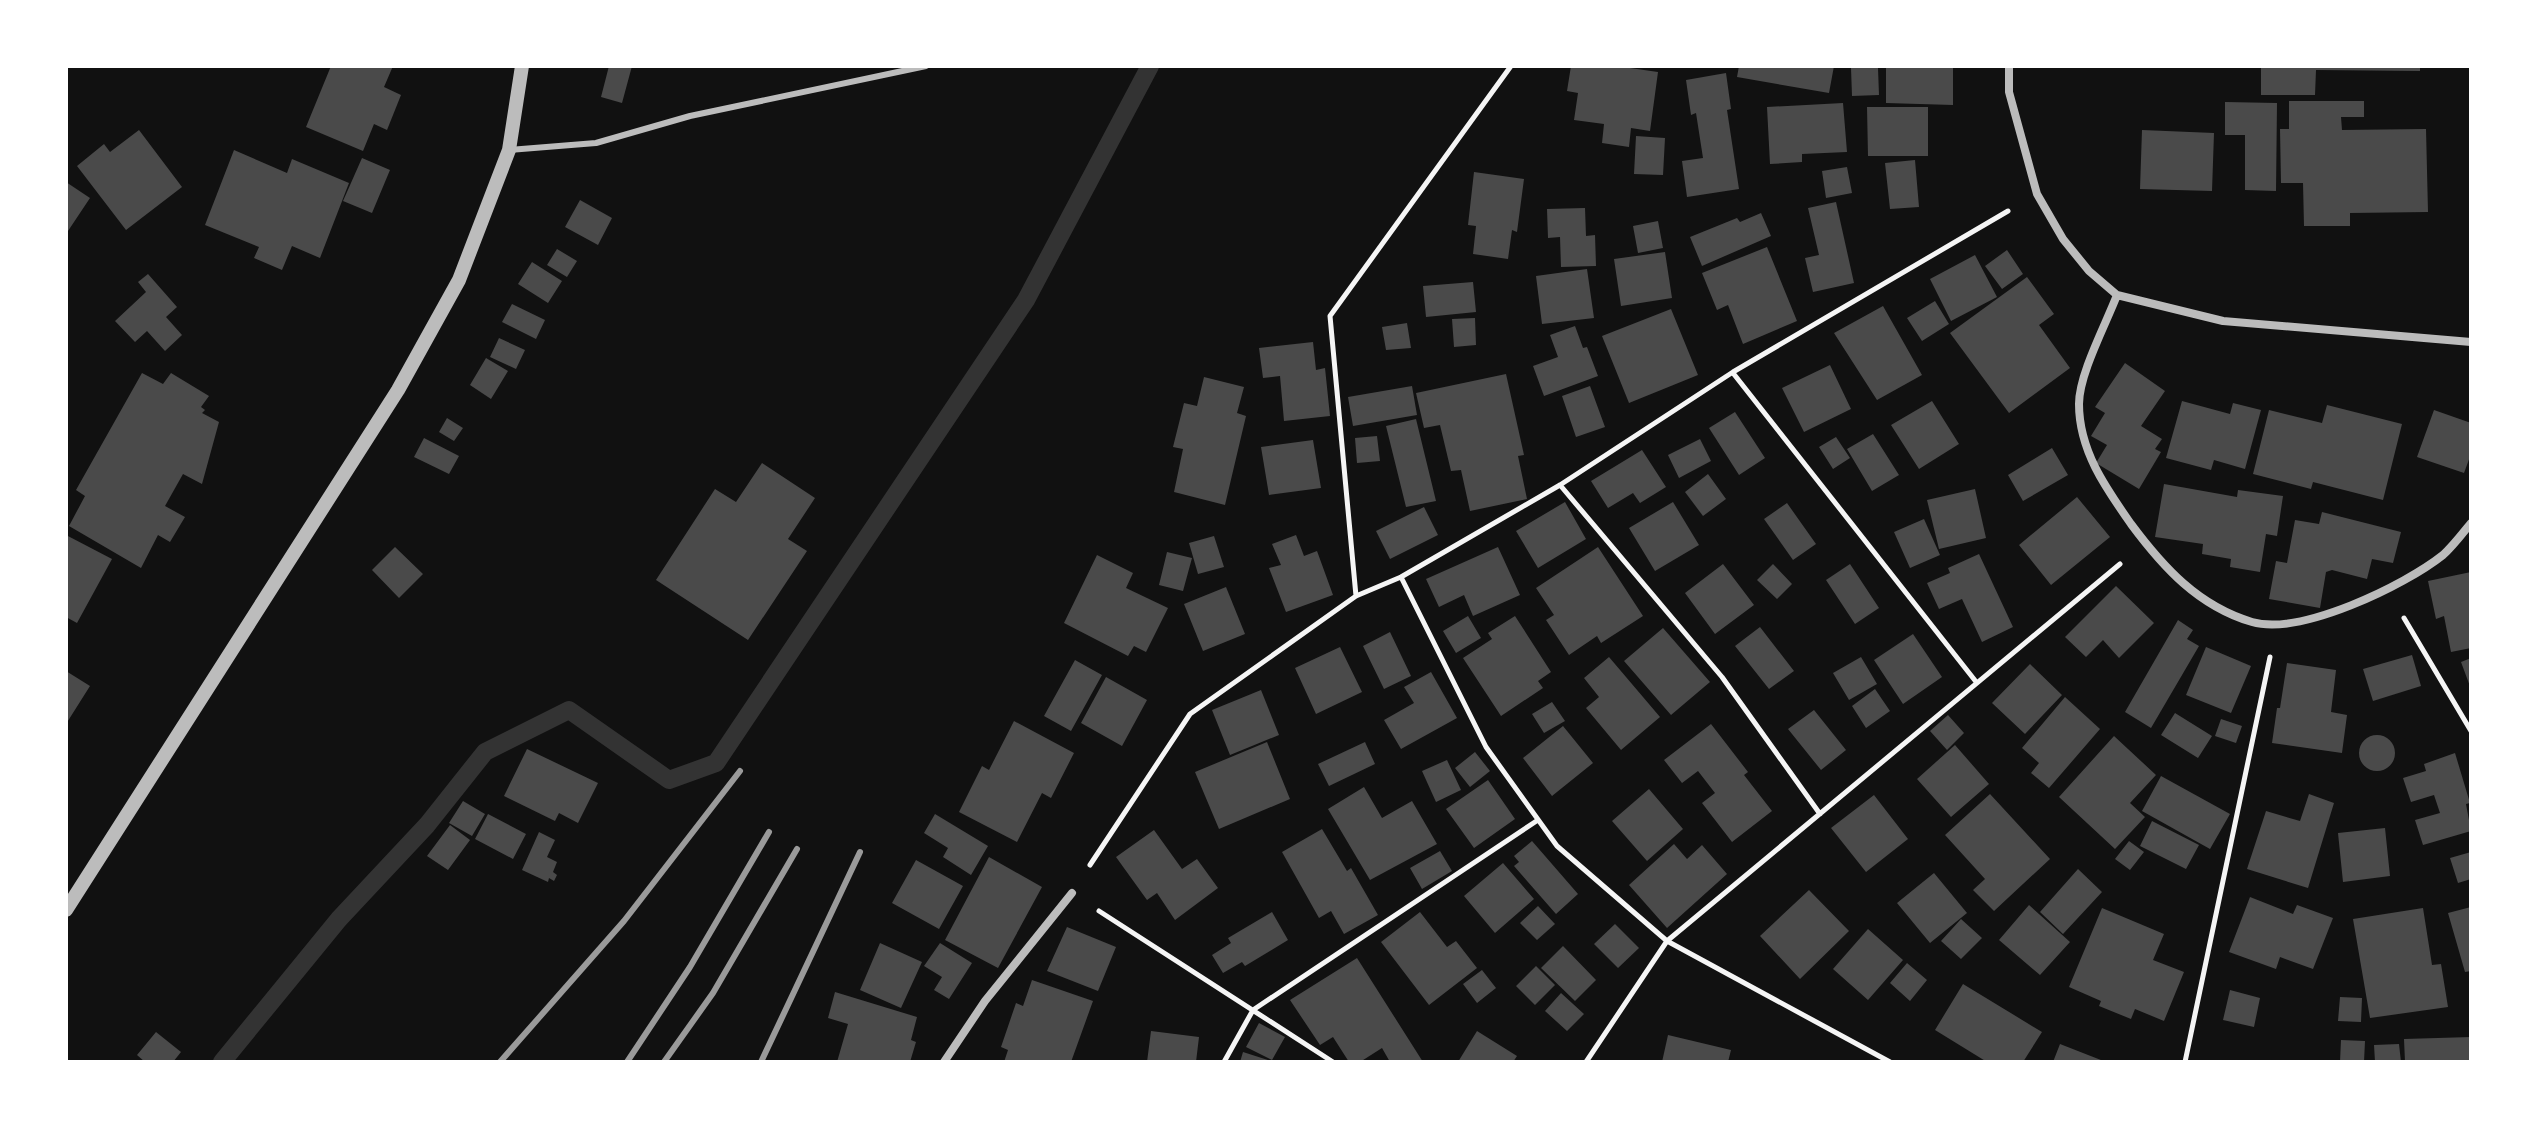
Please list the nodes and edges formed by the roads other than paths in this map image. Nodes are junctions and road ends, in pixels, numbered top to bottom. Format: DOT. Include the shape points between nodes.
graph roads {
  1 [pos="522,66"];
  2 [pos="926,66"];
  3 [pos="2009,66"];
  4 [pos="509,150"];
  5 [pos="2117,295"];
  6 [pos="2471,342"];
  7 [pos="2471,523"];
  8 [pos="1072,893"];
  9 [pos="66,910"];
  10 [pos="944,1062"];
  1 -- 4 [label="street"];
  2 -- 4 [label="lane" via="690,116 596,143"];
  3 -- 5 [label="street" via="2009,92 2037,194 2063,239"];
  4 -- 9 [label="street" via="459,280 398,390"];
  5 -- 6 [label="street" via="2223,321"];
  5 -- 7 [label="street" via="2081,385 2080,428 2086,450 2145,543 2173,577 2210,602 2253,622 2277,625 2330,614 2388,589 2443,555"];
  8 -- 10 [label="street" via="985,1001"];
}
